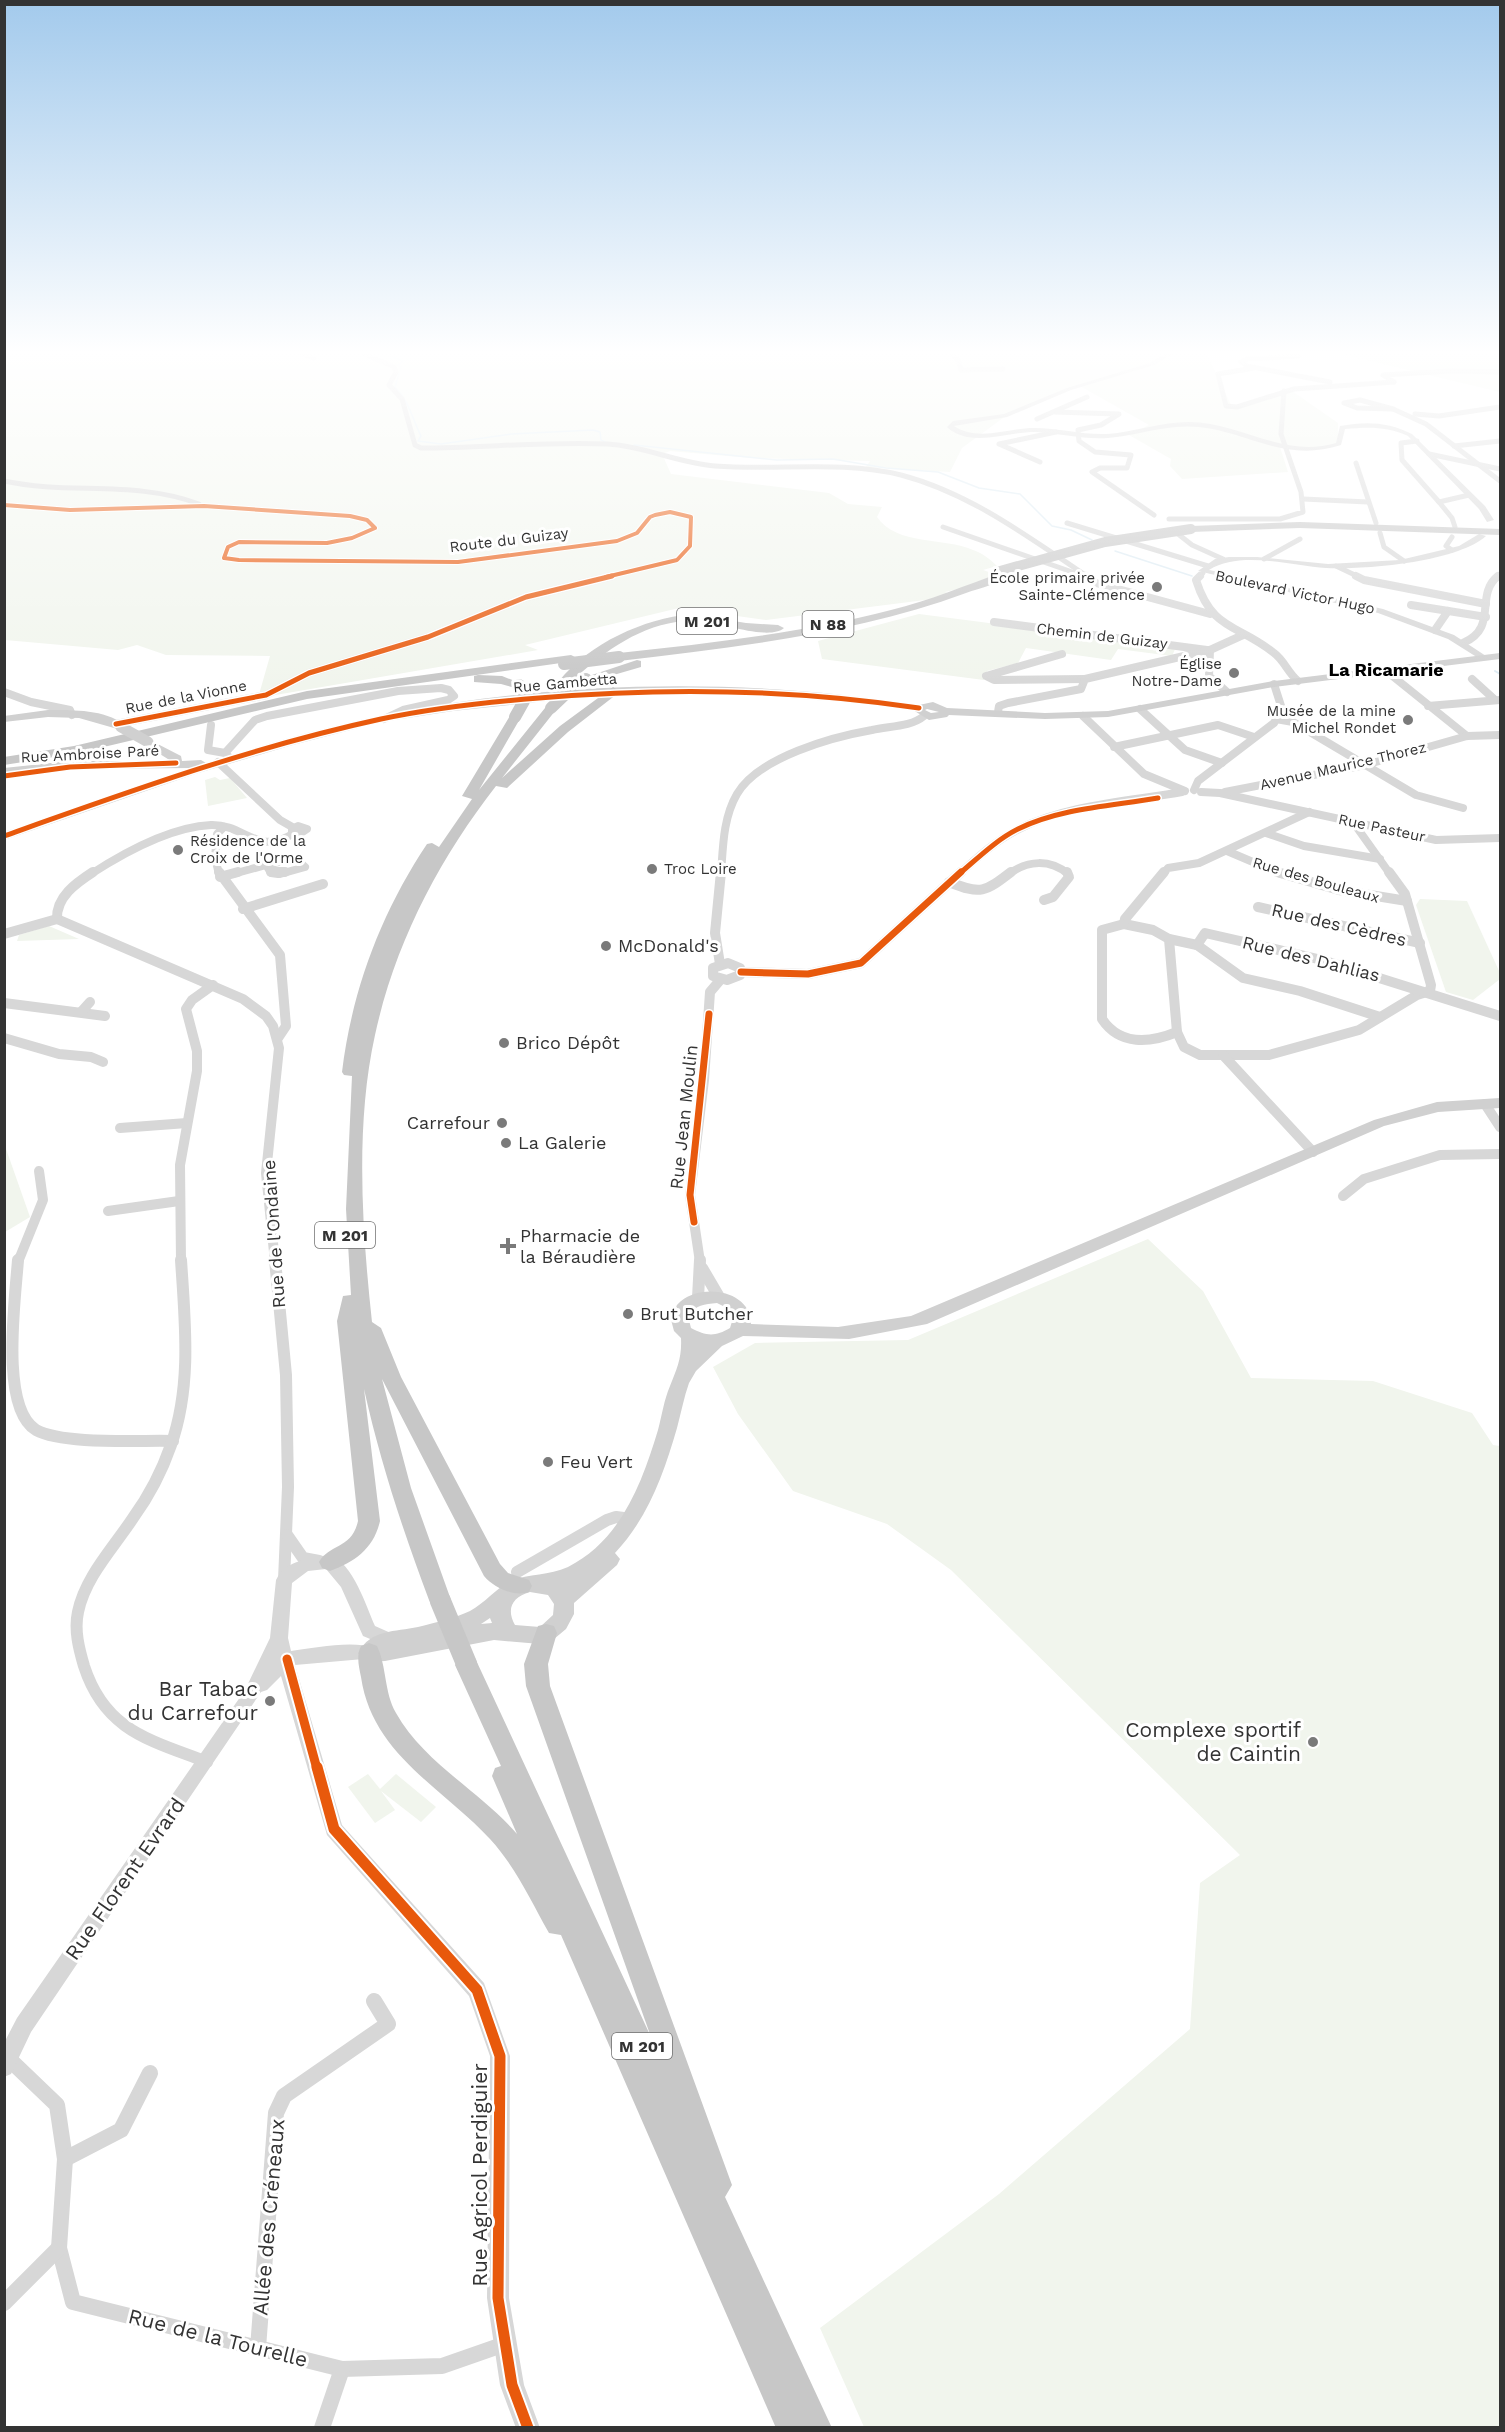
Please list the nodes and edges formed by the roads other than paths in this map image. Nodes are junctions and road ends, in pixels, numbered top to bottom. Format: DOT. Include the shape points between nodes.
graph roads {
  1 [pos="703,463"];
  2 [pos="1128,463"];
  3 [pos="1291,463"];
  4 [pos="1356,463"];
  5 [pos="1405,463"];
  6 [pos="1438,463"];
  7 [pos="1473,463"];
  8 [pos="1481,463"];
  9 [pos="1485,466"];
  10 [pos="1500,470"];
  11 [pos="4,481"];
  12 [pos="1500,481"];
  13 [pos="1469,495"];
  14 [pos="1303,499"];
  15 [pos="1368,502"];
  16 [pos="1439,502"];
  17 [pos="4,505"];
  18 [pos="204,506"];
  19 [pos="1482,508"];
  20 [pos="1497,515"];
  21 [pos="1490,520"];
  22 [pos="1169,522"];
  23 [pos="1067,523"];
  24 [pos="1376,523"];
  25 [pos="943,527"];
  26 [pos="1192,527"];
  27 [pos="1455,527"];
  28 [pos="1380,533"];
  29 [pos="1500,533"];
  30 [pos="1452,537"];
  31 [pos="1300,539"];
  32 [pos="1452,550"];
  33 [pos="1223,559"];
  34 [pos="1264,559"];
  35 [pos="1404,561"];
  36 [pos="1336,566"];
  37 [pos="1206,569"];
  38 [pos="1004,572"];
  39 [pos="1500,574"];
  40 [pos="1085,575"];
  41 [pos="1486,604"];
  42 [pos="1411,605"];
  43 [pos="1448,611"];
  44 [pos="1210,614"];
  45 [pos="1485,617"];
  46 [pos="839,622"];
  47 [pos="994,622"];
  48 [pos="1435,630"];
  49 [pos="795,634"];
  50 [pos="1244,635"];
  51 [pos="1463,644"];
  52 [pos="650,650"];
  53 [pos="1210,650"];
  54 [pos="1062,654"];
  55 [pos="622,655"];
  56 [pos="1500,656"];
  57 [pos="1483,658"];
  58 [pos="567,662"];
  59 [pos="1385,670"];
  60 [pos="1085,679"];
  61 [pos="1472,679"];
  62 [pos="575,680"];
  63 [pos="1298,681"];
  64 [pos="294,682"];
  65 [pos="1274,684"];
  66 [pos="4,692"];
  67 [pos="613,692"];
  68 [pos="1227,692"];
  69 [pos="1497,699"];
  70 [pos="301,701"];
  71 [pos="1428,706"];
  72 [pos="1140,709"];
  73 [pos="546,710"];
  74 [pos="922,712"];
  75 [pos="998,712"];
  76 [pos="72,715"];
  77 [pos="1083,716"];
  78 [pos="4,719"];
  79 [pos="384,719"];
  80 [pos="1276,719"];
  81 [pos="186,722"];
  82 [pos="118,725"];
  83 [pos="211,725"];
  84 [pos="1500,735"];
  85 [pos="1166,736"];
  86 [pos="1467,736"];
  87 [pos="1254,737"];
  88 [pos="1114,747"];
  89 [pos="4,754"];
  90 [pos="220,760"];
  91 [pos="4,763"];
  92 [pos="176,763"];
  93 [pos="1222,763"];
  94 [pos="1365,765"];
  95 [pos="4,772"];
  96 [pos="1239,789"];
  97 [pos="1184,793"];
  98 [pos="1199,793"];
  99 [pos="1220,793"];
  100 [pos="471,794"];
  101 [pos="1265,802"];
  102 [pos="1463,808"];
  103 [pos="1309,812"];
  104 [pos="1353,822"];
  105 [pos="224,826"];
  106 [pos="1266,833"];
  107 [pos="4,836"];
  108 [pos="1500,838"];
  109 [pos="1227,851"];
  110 [pos="1380,859"];
  111 [pos="430,863"];
  112 [pos="266,865"];
  113 [pos="220,877"];
  114 [pos="949,882"];
  115 [pos="323,884"];
  116 [pos="300,891"];
  117 [pos="308,899"];
  118 [pos="1044,900"];
  119 [pos="1407,901"];
  120 [pos="1258,907"];
  121 [pos="243,909"];
  122 [pos="57,919"];
  123 [pos="1125,924"];
  124 [pos="4,934"];
  125 [pos="1169,939"];
  126 [pos="1420,943"];
  127 [pos="1197,945"];
  128 [pos="720,964"];
  129 [pos="741,972"];
  130 [pos="721,979"];
  131 [pos="213,985"];
  132 [pos="1430,992"];
  133 [pos="90,1002"];
  134 [pos="4,1003"];
  135 [pos="81,1012"];
  136 [pos="105,1016"];
  137 [pos="1500,1016"];
  138 [pos="1380,1017"];
  139 [pos="1177,1032"];
  140 [pos="4,1038"];
  141 [pos="278,1038"];
  142 [pos="1223,1055"];
  143 [pos="103,1062"];
  144 [pos="1493,1104"];
  145 [pos="187,1124"];
  146 [pos="1500,1127"];
  147 [pos="120,1128"];
  148 [pos="1313,1152"];
  149 [pos="1500,1154"];
  150 [pos="39,1171"];
  151 [pos="1343,1196"];
  152 [pos="179,1201"];
  153 [pos="108,1211"];
  154 [pos="701,1267"];
  155 [pos="354,1294"];
  156 [pos="719,1297"];
  157 [pos="698,1299"];
  158 [pos="741,1321"];
  159 [pos="690,1337"];
  160 [pos="715,1342"];
  161 [pos="687,1370"];
  162 [pos="173,1441"];
  163 [pos="631,1519"];
  164 [pos="287,1535"];
  165 [pos="330,1562"];
  166 [pos="284,1580"];
  167 [pos="543,1584"];
  168 [pos="514,1585"];
  169 [pos="563,1599"];
  170 [pos="507,1630"];
  171 [pos="546,1633"];
  172 [pos="279,1638"];
  173 [pos="375,1641"];
  174 [pos="287,1659"];
  175 [pos="461,1665"];
  176 [pos="251,1695"];
  177 [pos="207,1762"];
  178 [pos="374,2001"];
  179 [pos="612,2023"];
  180 [pos="7,2063"];
  181 [pos="150,2073"];
  182 [pos="64,2159"];
  183 [pos="59,2248"];
  184 [pos="759,2299"];
  185 [pos="4,2303"];
  186 [pos="505,2344"];
  187 [pos="258,2348"];
  188 [pos="342,2369"];
  189 [pos="322,2427"];
  190 [pos="528,2427"];
  191 [pos="792,2427"];
  192 [pos="816,2427"];
  1 -- 40 [label="street" via="840,468 900,475 950,492 1029,537"];
  2 -- 22 [label="street" via="1127,468 1100,468 1092,472"];
  3 -- 14 [label="street"];
  4 -- 15 [label="street"];
  5 -- 16 [label="street"];
  6 -- 13 [label="street"];
  7 -- 9 [label="street"];
  8 -- 9 [label="street"];
  9 -- 10 [label="street"];
  9 -- 12 [label="street"];
  11 -- 18 [label="street" via="29,486 145,492 180,497"];
  13 -- 16 [label="street"];
  13 -- 19 [label="street"];
  14 -- 15 [label="street"];
  14 -- 26 [label="street" via="1303,512 1288,518"];
  15 -- 24 [label="street"];
  16 -- 27 [label="street"];
  17 -- 18 [label="street, Route du Guizay" via="70,510"];
  18 -- 64 [label="street, Route du Guizay" via="350,516 367,520 375,528 361,537 320,544 234,543 225,551 224,558 239,560 458,562 617,541 636,535 650,517 662,512 691,517 690,546 677,560 526,597 428,637 309,673"];
  19 -- 20 [label="street"];
  19 -- 21 [label="street"];
  20 -- 21 [label="street"];
  21 -- 32 [label="street" via="1484,533 1469,546"];
  22 -- 26 [label="street"];
  22 -- 33 [label="street" via="1192,545"];
  23 -- 37 [label="street"];
  25 -- 40 [label="street"];
  26 -- 29 [label="highway, N 88"];
  26 -- 38 [label="highway, N 88, bridge"];
  28 -- 35 [label="street" via="1384,547"];
  30 -- 32 [label="street" via="1446,546"];
  31 -- 34 [label="street"];
  32 -- 35 [label="street"];
  33 -- 34 [label="street"];
  33 -- 37 [label="street"];
  34 -- 36 [label="street"];
  35 -- 36 [label="street"];
  36 -- 41 [label="street" via="1364,580"];
  37 -- 44 [label="street" via="1196,580"];
  37 -- 48 [label="street, Boulevard Victor Hugo" via="1359,605"];
  38 -- 46 [label="highway, N 88"];
  38 -- 49 [label="highway, N 88" via="897,612"];
  39 -- 41 [label="street" via="1493,580"];
  40 -- 44 [label="street" via="1117,590"];
  41 -- 45 [label="street"];
  42 -- 43 [label="street"];
  43 -- 45 [label="street"];
  43 -- 48 [label="street"];
  44 -- 50 [label="street"];
  45 -- 51 [label="street" via="1473,641"];
  46 -- 52 [label="highway, N 88"];
  46 -- 62 [label="highway, M 201" via="762,628 692,616 663,622 619,640 590,658"];
  47 -- 53 [label="street, Chemin de Guizay"];
  48 -- 51 [label="street, Boulevard Victor Hugo"];
  49 -- 55 [label="highway, N 88"];
  49 -- 62 [label="highway" via="623,666"];
  50 -- 53 [label="street"];
  50 -- 63 [label="street" via="1275,653"];
  51 -- 57 [label="street, Boulevard Victor Hugo"];
  52 -- 55 [label="highway, N 88"];
  52 -- 62 [label="highway, M 201" via="703,640 715,636 718,630 708,622 694,619 662,625 614,648"];
  53 -- 60 [label="street"];
  53 -- 68 [label="street" via="1209,676"];
  54 -- 60 [label="street" via="986,676 994,680"];
  55 -- 58 [label="highway, N 88, bridge"];
  56 -- 57 [label="main road"];
  57 -- 59 [label="main road"];
  58 -- 70 [label="highway, N 88"];
  58 -- 81 [label="highway, N 88" via="317,693"];
  59 -- 63 [label="main road"];
  59 -- 71 [label="street"];
  60 -- 75 [label="street" via="1081,689 1008,703 999,706"];
  61 -- 69 [label="street"];
  62 -- 73 [label="highway, M 201"];
  62 -- 73 [label="highway, bridge" via="573,687"];
  63 -- 65 [label="main road"];
  64 -- 82 [label="street, Rue de la Vionne" via="266,695"];
  65 -- 68 [label="main road"];
  65 -- 80 [label="street" via="1282,709"];
  66 -- 76 [label="street" via="70,710"];
  67 -- 74 [label="main road, Rue Gambetta" via="750,689 859,698"];
  67 -- 79 [label="main road, Rue Gambetta" via="474,705"];
  67 -- 111 [label="highway" via="508,778"];
  68 -- 72 [label="main road"];
  69 -- 71 [label="street"];
  70 -- 91 [label="highway, N 88" via="86,751"];
  70 -- 100 [label="highway, bridge" via="482,679 519,685 524,689 524,701"];
  71 -- 86 [label="street"];
  72 -- 77 [label="main road"];
  72 -- 85 [label="street"];
  73 -- 100 [label="highway, M 201"];
  73 -- 111 [label="highway, M 201"];
  74 -- 75 [label="main road, Rue Gambetta" via="933,705 945,711"];
  74 -- 128 [label="street" via="917,722 814,745 773,762 738,792 726,821 715,933"];
  75 -- 77 [label="main road"];
  76 -- 78 [label="main road"];
  76 -- 82 [label="main road"];
  77 -- 88 [label="street"];
  79 -- 90 [label="main road, Rue Gambetta"];
  79 -- 90 [label="street" via="454,696 441,688 398,691 259,718"];
  80 -- 87 [label="street"];
  80 -- 94 [label="street" via="1293,722"];
  81 -- 89 [label="highway"];
  81 -- 91 [label="highway, N 88"];
  82 -- 92 [label="main road, bridge" via="177,758"];
  83 -- 90 [label="street" via="208,750"];
  84 -- 86 [label="street, Avenue Maurice Thorez"];
  85 -- 87 [label="street" via="1218,725"];
  85 -- 88 [label="street"];
  85 -- 93 [label="street" via="1185,750"];
  86 -- 94 [label="street, Avenue Maurice Thorez"];
  87 -- 93 [label="street"];
  88 -- 97 [label="street" via="1144,774"];
  90 -- 92 [label="main road, Rue Ambroise Paré"];
  90 -- 105 [label="street" via="294,830 283,840 261,842"];
  90 -- 107 [label="main road"];
  92 -- 95 [label="main road, Rue Ambroise Paré" via="70,765"];
  93 -- 98 [label="street" via="1195,784"];
  94 -- 96 [label="street, Avenue Maurice Thorez"];
  94 -- 102 [label="street" via="1416,795"];
  96 -- 99 [label="street, Avenue Maurice Thorez"];
  96 -- 101 [label="street, Rue Pasteur" via="1250,798"];
  97 -- 98 [label="street, Avenue Maurice Thorez"];
  97 -- 114 [label="street, Avenue Maurice Thorez" via="1040,819 998,841"];
  98 -- 99 [label="street, Avenue Maurice Thorez"];
  99 -- 101 [label="street, Rue Pasteur"];
  100 -- 111 [label="highway, M 201"];
  101 -- 103 [label="street, Rue Pasteur"];
  103 -- 104 [label="street, Rue Pasteur"];
  103 -- 106 [label="street"];
  104 -- 108 [label="street, Rue Pasteur" via="1436,840"];
  104 -- 110 [label="street"];
  105 -- 113 [label="street" via="217,834 215,858"];
  105 -- 122 [label="street" via="207,825 172,835 119,858 72,890 58,905"];
  106 -- 109 [label="street"];
  106 -- 110 [label="street" via="1304,846"];
  109 -- 119 [label="street, Rue des Bouleaux" via="1264,868 1330,887"];
  109 -- 123 [label="street" via="1199,863 1168,868 1125,919"];
  110 -- 119 [label="street"];
  111 -- 155 [label="highway, M 201" via="398,907 379,952 353,1038 344,1206 345,1256"];
  112 -- 113 [label="street"];
  113 -- 121 [label="street, Rue de l'Ondaine"];
  114 -- 118 [label="street" via="976,891 992,889 1026,863 1034,862 1067,872 1069,877 1053,897"];
  114 -- 129 [label="street, Avenue Maurice Thorez" via="861,963 808,974"];
  115 -- 116 [label="street"];
  116 -- 117 [label="street"];
  116 -- 121 [label="street"];
  119 -- 126 [label="street"];
  120 -- 126 [label="street, Rue des Cèdres"];
  121 -- 141 [label="street, Rue de l'Ondaine" via="280,955 286,1026"];
  122 -- 124 [label="street"];
  122 -- 131 [label="street"];
  123 -- 125 [label="street" via="1153,930"];
  123 -- 139 [label="street" via="1102,930 1102,1019 1106,1027 1133,1040 1149,1041"];
  125 -- 127 [label="street"];
  125 -- 139 [label="street"];
  126 -- 132 [label="street"];
  127 -- 132 [label="street, Rue des Dahlias" via="1205,933 1322,960"];
  127 -- 138 [label="street" via="1243,978 1300,991"];
  128 -- 129 [label="street" via="735,964"];
  128 -- 130 [label="street" via="711,973"];
  129 -- 130 [label="street" via="732,979"];
  130 -- 154 [label="street, Rue Jean Moulin" via="710,992 690,1195"];
  131 -- 141 [label="street" via="253,1006 266,1017"];
  131 -- 145 [label="street" via="186,1009 198,1058"];
  132 -- 137 [label="street"];
  132 -- 138 [label="street" via="1417,995"];
  133 -- 135 [label="street"];
  134 -- 135 [label="street"];
  135 -- 136 [label="street"];
  138 -- 142 [label="street" via="1359,1030 1269,1055"];
  139 -- 142 [label="street" via="1184,1047 1200,1055"];
  140 -- 143 [label="street"];
  141 -- 164 [label="street, Rue de l'Ondaine" via="266,1173 286,1375"];
  142 -- 148 [label="street"];
  144 -- 146 [label="street"];
  144 -- 148 [label="main road" via="1437,1107 1379,1123"];
  145 -- 147 [label="street"];
  145 -- 152 [label="street"];
  148 -- 158 [label="main road" via="921,1320 838,1333"];
  149 -- 151 [label="street" via="1440,1155 1364,1179"];
  150 -- 162 [label="street" via="43,1200 18,1260 9,1379 16,1409 35,1430 62,1438"];
  152 -- 153 [label="street"];
  152 -- 162 [label="street" via="186,1370 183,1404"];
  154 -- 156 [label="street, Rue Jean Moulin"];
  154 -- 157 [label="street, Rue Jean Moulin"];
  155 -- 165 [label="highway" via="347,1321 369,1521 362,1542"];
  155 -- 168 [label="highway" via="391,1377 492,1570"];
  155 -- 175 [label="highway, M 201" via="386,1443 407,1518"];
  156 -- 157 [label="main road"];
  156 -- 158 [label="main road" via="737,1305"];
  157 -- 159 [label="main road" via="682,1309 679,1316 683,1331"];
  158 -- 160 [label="main road" via="725,1340"];
  159 -- 160 [label="main road"];
  159 -- 161 [label="main road"];
  160 -- 161 [label="main road"];
  161 -- 163 [label="main road" via="656,1469"];
  162 -- 177 [label="street" via="141,1506 90,1584 76,1624 94,1691 111,1715 129,1731"];
  163 -- 167 [label="main road" via="615,1542 578,1573"];
  163 -- 168 [label="street" via="616,1516 607,1520"];
  163 -- 169 [label="main road" via="613,1557"];
  164 -- 165 [label="street" via="303,1558"];
  164 -- 166 [label="street, Rue de l'Ondaine"];
  165 -- 166 [label="street" via="304,1565"];
  165 -- 173 [label="street" via="348,1583"];
  166 -- 172 [label="street"];
  167 -- 168 [label="main road"];
  167 -- 169 [label="main road"];
  168 -- 170 [label="main road" via="499,1614"];
  168 -- 173 [label="main road" via="477,1617 416,1636"];
  169 -- 171 [label="main road" via="560,1623"];
  170 -- 171 [label="main road" via="521,1636"];
  170 -- 173 [label="main road"];
  171 -- 184 [label="highway" via="536,1664 538,1686"];
  172 -- 174 [label="street, Rue Agricol Perdiguier"];
  172 -- 176 [label="street, Rue Florent Evrard"];
  173 -- 174 [label="street" via="335,1653"];
  173 -- 179 [label="highway" via="374,1690 384,1718 413,1758 483,1816 519,1856"];
  174 -- 176 [label="street, Rue Florent Evrard"];
  174 -- 186 [label="street, Rue Agricol Perdiguier" via="334,1829 477,1990 500,2056 498,2298"];
  175 -- 179 [label="highway, M 201"];
  175 -- 184 [label="highway, M 201"];
  176 -- 177 [label="street, Rue Florent Evrard"];
  177 -- 180 [label="street, Rue Florent Evrard" via="24,2025"];
  178 -- 187 [label="street, Allée des Créneaux" via="388,2024 284,2096 276,2113"];
  179 -- 191 [label="highway, M 201"];
  180 -- 182 [label="street, Rue de la Tourelle" via="57,2105"];
  181 -- 182 [label="street" via="121,2130"];
  182 -- 183 [label="street, Rue de la Tourelle"];
  183 -- 185 [label="street"];
  183 -- 187 [label="street, Rue de la Tourelle" via="73,2302"];
  184 -- 192 [label="highway, M 201"];
  186 -- 188 [label="street, Rue de la Tourelle" via="442,2366"];
  186 -- 190 [label="street, Rue Agricol Perdiguier" via="512,2385"];
  187 -- 188 [label="street, Rue de la Tourelle"];
  188 -- 189 [label="street"];
}
